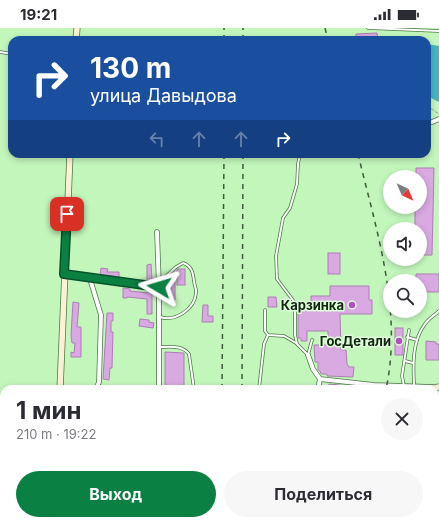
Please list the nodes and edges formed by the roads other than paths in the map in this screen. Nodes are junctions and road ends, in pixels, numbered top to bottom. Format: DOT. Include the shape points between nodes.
graph roads {
  1 [pos="368,28"];
  2 [pos="439,31"];
  3 [pos="439,119"];
  4 [pos="432,122"];
  5 [pos="70,158"];
  6 [pos="299,158"];
  7 [pos="157,232"];
  8 [pos="64,274"];
  9 [pos="90,279"];
  10 [pos="159,285"];
  11 [pos="266,310"];
  12 [pos="439,311"];
  13 [pos="159,316"];
  14 [pos="409,330"];
  15 [pos="268,335"];
  16 [pos="407,337"];
  17 [pos="312,340"];
  18 [pos="418,340"];
  19 [pos="297,344"];
  20 [pos="159,347"];
  21 [pos="308,355"];
  22 [pos="404,361"];
  23 [pos="413,363"];
  24 [pos="320,379"];
  25 [pos="60,385"];
  26 [pos="98,385"];
  27 [pos="158,385"];
  28 [pos="193,385"];
  29 [pos="259,385"];
  30 [pos="319,385"];
  31 [pos="360,385"];
  32 [pos="404,385"];
  33 [pos="414,385"];
  1 -- 2 [label="lane"];
  3 -- 4 [label="street"];
  5 -- 8 [label="main road"];
  6 -- 19 [label="lane" via="297,184 290,208 284,218 276,256 277,279 295,302"];
  7 -- 10 [label="street"];
  8 -- 9 [label="street"];
  8 -- 25 [label="main road"];
  9 -- 10 [label="street"];
  9 -- 26 [label="street" via="101,315"];
  10 -- 13 [label="street"];
  10 -- 13 [label="lane" via="183,263 193,272 196,293 192,304 182,314 168,318"];
  11 -- 15 [label="lane" via="265,331"];
  12 -- 18 [label="lane" via="425,324"];
  13 -- 20 [label="street"];
  14 -- 16 [label="lane"];
  15 -- 19 [label="lane" via="284,336"];
  15 -- 29 [label="lane" via="264,344"];
  16 -- 18 [label="lane"];
  16 -- 22 [label="lane"];
  17 -- 21 [label="lane"];
  18 -- 23 [label="lane"];
  19 -- 21 [label="lane"];
  20 -- 27 [label="street"];
  20 -- 28 [label="lane" via="186,350 189,354"];
  21 -- 24 [label="street"];
  22 -- 23 [label="lane"];
  22 -- 32 [label="lane"];
  23 -- 33 [label="lane"];
  24 -- 30 [label="street"];
  24 -- 31 [label="street"];
}
